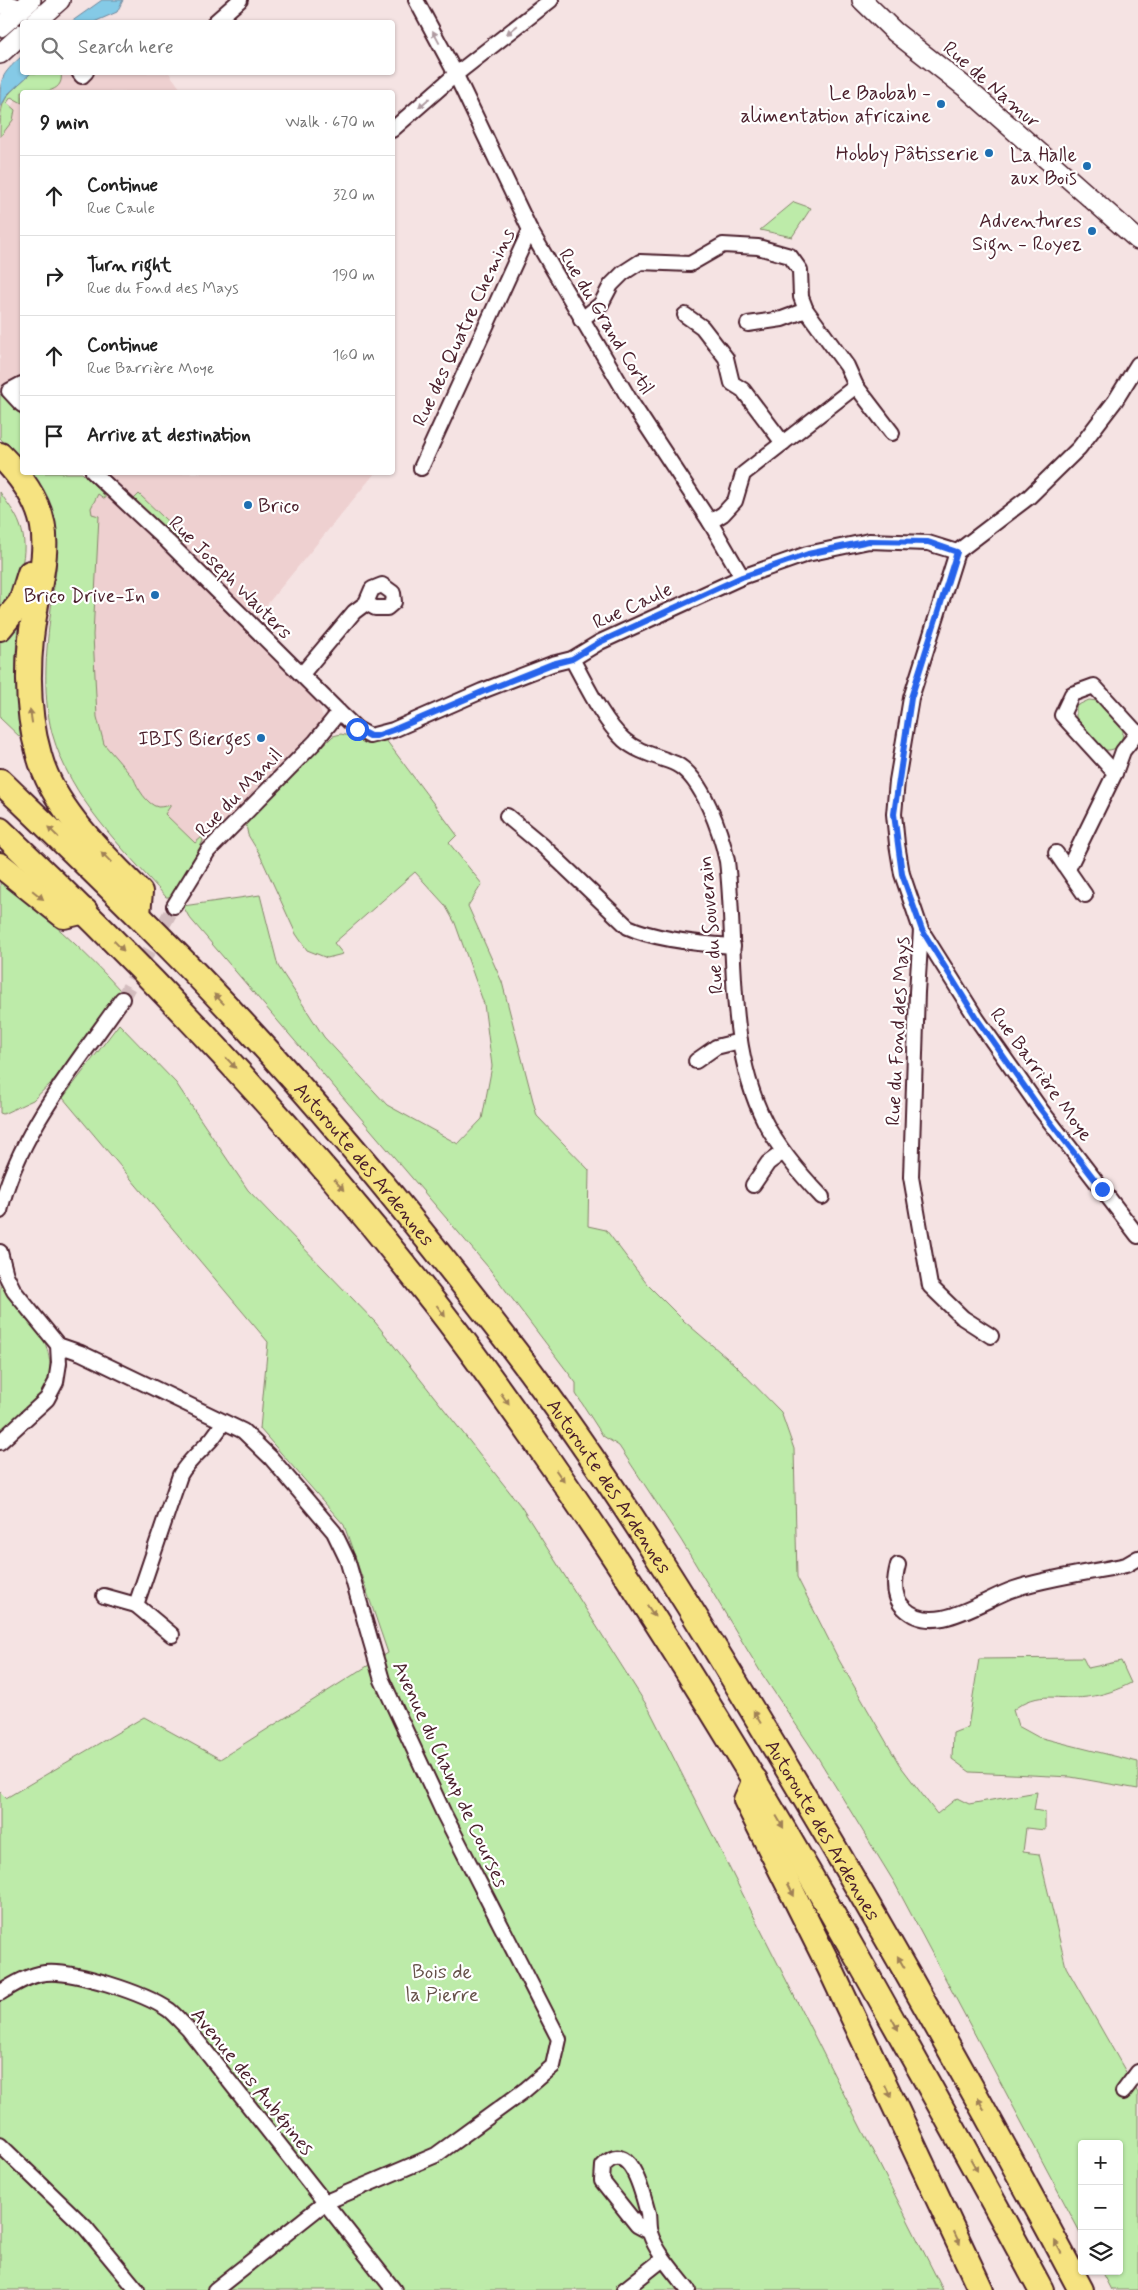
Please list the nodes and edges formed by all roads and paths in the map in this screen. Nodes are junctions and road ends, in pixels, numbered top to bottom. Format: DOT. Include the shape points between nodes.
graph roads {
  1 [pos="60,0"];
  2 [pos="240,0"];
  3 [pos="416,0"];
  4 [pos="551,0"];
  5 [pos="862,0"];
  6 [pos="0,3"];
  7 [pos="27,11"];
  8 [pos="217,20"];
  9 [pos="0,27"];
  10 [pos="20,36"];
  11 [pos="0,54"];
  12 [pos="455,76"];
  13 [pos="395,127"];
  14 [pos="530,230"];
  15 [pos="1138,240"];
  16 [pos="806,310"];
  17 [pos="685,315"];
  18 [pos="581,320"];
  19 [pos="748,324"];
  20 [pos="1138,364"];
  21 [pos="20,385"];
  22 [pos="856,386"];
  23 [pos="20,403"];
  24 [pos="892,433"];
  25 [pos="783,443"];
  26 [pos="0,455"];
  27 [pos="421,468"];
  28 [pos="96,475"];
  29 [pos="0,476"];
  30 [pos="710,522"];
  31 [pos="957,552"];
  32 [pos="742,577"];
  33 [pos="366,603"];
  34 [pos="0,628"];
  35 [pos="572,659"];
  36 [pos="302,674"];
  37 [pos="339,712"];
  38 [pos="1137,732"];
  39 [pos="1115,773"];
  40 [pos="0,781"];
  41 [pos="508,816"];
  42 [pos="0,830"];
  43 [pos="1056,852"];
  44 [pos="0,865"];
  45 [pos="1068,869"];
  46 [pos="1085,895"];
  47 [pos="174,906"];
  48 [pos="85,911"];
  49 [pos="138,914"];
  50 [pos="922,930"];
  51 [pos="732,946"];
  52 [pos="122,999"];
  53 [pos="740,1041"];
  54 [pos="696,1060"];
  55 [pos="783,1152"];
  56 [pos="753,1185"];
  57 [pos="822,1197"];
  58 [pos="0,1211"];
  59 [pos="1138,1236"];
  60 [pos="0,1252"];
  61 [pos="991,1336"];
  62 [pos="58,1345"];
  63 [pos="223,1422"];
  64 [pos="0,1442"];
  65 [pos="1138,1558"];
  66 [pos="898,1566"];
  67 [pos="104,1596"];
  68 [pos="136,1605"];
  69 [pos="172,1635"];
  70 [pos="755,1780"];
  71 [pos="0,1993"];
  72 [pos="1138,2072"];
  73 [pos="1123,2092"];
  74 [pos="0,2145"];
  75 [pos="326,2202"];
  76 [pos="650,2232"];
  77 [pos="664,2259"];
  78 [pos="137,2290"];
  79 [pos="214,2290"];
  80 [pos="394,2290"];
  81 [pos="624,2290"];
  82 [pos="688,2290"];
  83 [pos="981,2290"];
  84 [pos="1041,2290"];
  85 [pos="1081,2290"];
  1 -- 7 [label="street"];
  2 -- 8 [label="street"];
  12 -- 3 [label="street, Rue du Grand Cortil, one-way"];
  4 -- 12 [label="street, one-way"];
  5 -- 15 [label="street, Rue de Namur"];
  6 -- 7 [label="street"];
  7 -- 9 [label="street"];
  10 -- 11 [label="street"];
  12 -- 13 [label="street, one-way"];
  12 -- 14 [label="street, Rue du Grand Cortil"];
  14 -- 18 [label="street, Rue du Grand Cortil"];
  14 -- 27 [label="street, Rue des Quatre Chemins"];
  16 -- 18 [label="street" via="801,297 800,270 790,256 758,247 723,246 690,264 640,262 623,273 611,285 601,304"];
  16 -- 19 [label="street" via="782,319"];
  16 -- 22 [label="street" via="846,366"];
  17 -- 25 [label="street" via="702,327 726,358 732,383 743,390"];
  18 -- 30 [label="street, Rue du Grand Cortil"];
  20 -- 31 [label="street" via="1079,448 1029,497"];
  21 -- 23 [label="street" via="9,391"];
  22 -- 24 [label="street"];
  22 -- 25 [label="street"];
  25 -- 30 [label="street" via="743,474 735,502"];
  49 -- 26 [label="highway, one-way" via="140,892 86,835 57,795 39,756 29,700 29,665 45,537 36,504 15,471"];
  28 -- 36 [label="street, Rue Joseph Wauters"];
  29 -- 34 [label="highway" via="27,518 33,553 21,602"];
  30 -- 32 [label="street, Rue du Grand Cortil"];
  31 -- 32 [label="street, Rue Caule" via="928,542 869,541 808,554"];
  31 -- 50 [label="street, Rue du Fond des Mays" via="911,698 894,814 902,874"];
  32 -- 35 [label="street, Rue Caule" via="600,642"];
  33 -- 36 [label="street" via="354,612"];
  35 -- 37 [label="street, Rue Caule" via="552,664 376,736 362,732"];
  35 -- 51 [label="street, Rue du Souverain" via="620,736 641,751 682,768 708,804 722,838 727,861"];
  36 -- 37 [label="street, Rue Joseph Wauters"];
  37 -- 47 [label="street, Rue du Manil" via="315,742 208,851"];
  38 -- 39 [label="street" via="1123,751"];
  38 -- 39 [label="street" via="1094,686 1072,694 1062,715"];
  39 -- 45 [label="street"];
  49 -- 40 [label="highway, Autoroute des Ardennes, one-way"];
  41 -- 51 [label="street" via="628,927 671,938"];
  42 -- 48 [label="highway, Autoroute des Ardennes"];
  43 -- 45 [label="street"];
  44 -- 48 [label="highway, one-way" via="64,916"];
  45 -- 46 [label="street"];
  48 -- 70 [label="highway, Autoroute des Ardennes, one-way" via="232,1064 352,1200 431,1298 584,1510 653,1614"];
  85 -- 49 [label="highway, Autoroute des Ardennes, one-way" via="940,2031 838,1853 706,1634 609,1485 516,1353 368,1166 258,1040"];
  50 -- 59 [label="street, Rue Barrière Moye" via="977,1019 1041,1110"];
  50 -- 61 [label="street, Rue du Fond des Mays" via="913,1084 912,1177 928,1276 930,1286 949,1305"];
  51 -- 53 [label="street, Rue du Souverain"];
  52 -- 58 [label="street" via="32,1132"];
  53 -- 54 [label="street" via="716,1047"];
  53 -- 55 [label="street, Rue du Souverain" via="754,1096"];
  55 -- 56 [label="street" via="768,1163"];
  55 -- 57 [label="street, Rue du Souverain"];
  60 -- 62 [label="street" via="14,1291"];
  62 -- 63 [label="street, Avenue du Champ de Courses"];
  62 -- 64 [label="street" via="58,1376 48,1399"];
  63 -- 68 [label="street" via="213,1440 180,1475"];
  63 -- 75 [label="street, Avenue du Champ de Courses" via="251,1437 340,1541 382,1680 444,1814 559,2039 553,2066 436,2155"];
  65 -- 66 [label="street" via="1126,1565 1015,1588 965,1612 942,1618 914,1615 900,1605 895,1585"];
  67 -- 68 [label="street"];
  68 -- 69 [label="street"];
  70 -- 83 [label="highway, one-way" via="746,1800 830,1968"];
  70 -- 84 [label="highway, Autoroute des Ardennes, one-way" via="991,2195"];
  71 -- 75 [label="street, Avenue des Aubépines" via="30,1977 61,1973 78,1975 169,2010 188,2028"];
  72 -- 73 [label="street"];
  74 -- 78 [label="street" via="85,2227"];
  75 -- 79 [label="street, Avenue du Champ de Courses"];
  75 -- 80 [label="street, Avenue des Aubépines"];
  76 -- 76 [label="street" via="637,2225 602,2181 603,2166 611,2160 622,2159 632,2165"];
  76 -- 77 [label="street"];
  77 -- 81 [label="street"];
  77 -- 82 [label="street"];
}
